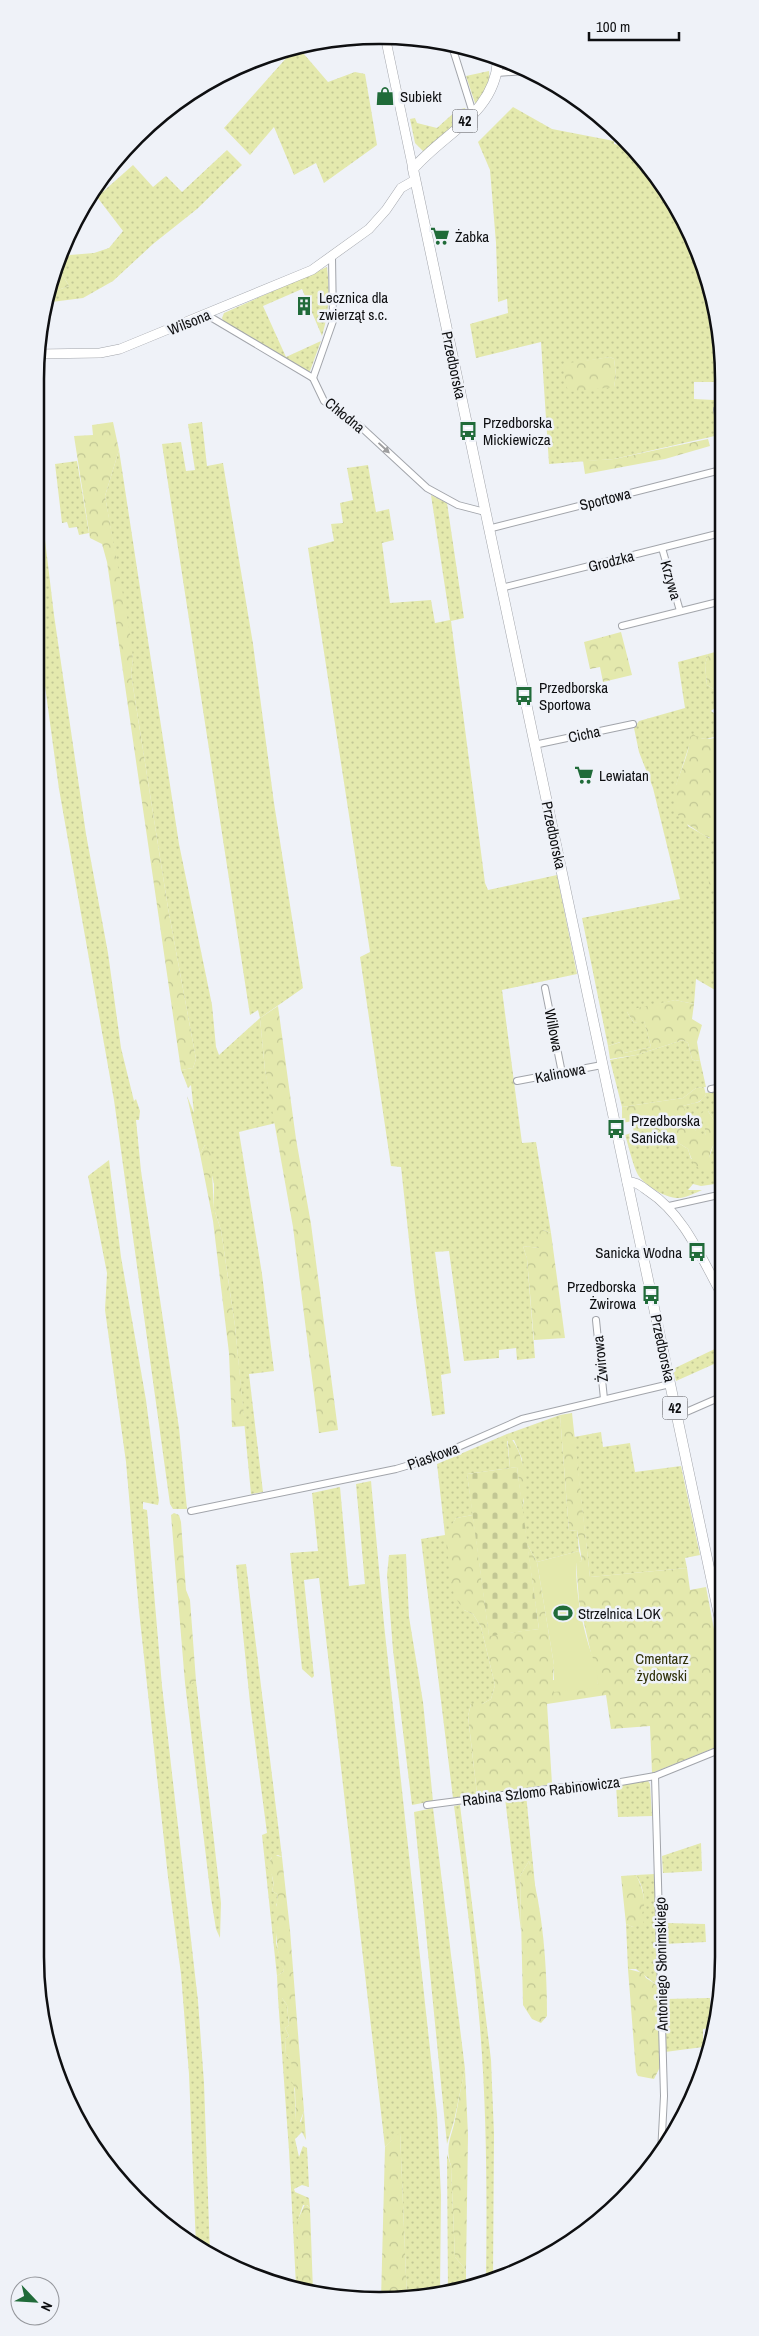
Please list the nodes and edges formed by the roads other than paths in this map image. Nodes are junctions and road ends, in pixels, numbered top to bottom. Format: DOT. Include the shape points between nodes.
graph roads {
  1 [pos="388,44"];
  2 [pos="454,52"];
  3 [pos="498,66"];
  4 [pos="514,72"];
  5 [pos="497,73"];
  6 [pos="473,113"];
  7 [pos="413,169"];
  8 [pos="415,180"];
  9 [pos="332,258"];
  10 [pos="207,315"];
  11 [pos="45,354"];
  12 [pos="313,378"];
  13 [pos="715,471"];
  14 [pos="485,512"];
  15 [pos="488,528"];
  16 [pos="715,535"];
  17 [pos="662,548"];
  18 [pos="501,588"];
  19 [pos="715,602"];
  20 [pos="680,611"];
  21 [pos="622,626"];
  22 [pos="633,724"];
  23 [pos="534,745"];
  24 [pos="545,988"];
  25 [pos="602,1065"];
  26 [pos="562,1073"];
  27 [pos="517,1081"];
  28 [pos="715,1088"];
  29 [pos="711,1089"];
  30 [pos="627,1182"];
  31 [pos="715,1196"];
  32 [pos="669,1206"];
  33 [pos="715,1277"];
  34 [pos="596,1320"];
  35 [pos="670,1384"];
  36 [pos="604,1399"];
  37 [pos="715,1399"];
  38 [pos="677,1416"];
  39 [pos="191,1511"];
  40 [pos="715,1596"];
  41 [pos="715,1752"];
  42 [pos="655,1776"];
  43 [pos="427,1805"];
  44 [pos="662,2138"];
  1 -- 7 [label="street, Przedborska"];
  2 -- 6 [label="street"];
  3 -- 5 [label="main road, 42"];
  4 -- 5 [label="street"];
  5 -- 6 [label="main road, 42" via="489,97"];
  6 -- 7 [label="main road, 42"];
  7 -- 8 [label="main road, Przedborska / 42"];
  8 -- 9 [label="street, Wilsona" via="401,188 377,221"];
  8 -- 14 [label="main road, Przedborska / 42"];
  9 -- 10 [label="street, Wilsona" via="312,270"];
  9 -- 12 [label="street" via="334,321"];
  10 -- 11 [label="street, Wilsona" via="110,351"];
  10 -- 12 [label="street"];
  12 -- 14 [label="street, Chłodna, one-way" via="324,401 361,427 427,488 458,505"];
  13 -- 15 [label="street, Sportowa"];
  14 -- 15 [label="main road, Przedborska / 42"];
  15 -- 18 [label="main road, Przedborska / 42"];
  16 -- 17 [label="street, Grodzka"];
  17 -- 18 [label="street, Grodzka"];
  17 -- 20 [label="street, Krzywa"];
  18 -- 23 [label="main road, Przedborska / 42"];
  19 -- 20 [label="street, Krzywa"];
  20 -- 21 [label="street, Krzywa"];
  22 -- 23 [label="street, Cicha"];
  23 -- 25 [label="main road, Przedborska / 42"];
  24 -- 26 [label="street, Willowa"];
  25 -- 26 [label="street, Kalinowa"];
  25 -- 30 [label="main road, Przedborska / 42"];
  26 -- 27 [label="street, Kalinowa"];
  28 -- 29 [label="street"];
  30 -- 32 [label="street" via="637,1184"];
  30 -- 35 [label="main road, Przedborska / 42"];
  31 -- 32 [label="street"];
  32 -- 33 [label="street"];
  34 -- 36 [label="street, Żwirowa"];
  35 -- 36 [label="street, Piaskowa"];
  35 -- 38 [label="main road, Przedborska / 42"];
  36 -- 39 [label="street, Piaskowa" via="522,1419 433,1458 396,1469"];
  37 -- 38 [label="street"];
  38 -- 40 [label="main road, Przedborska / 42"];
  41 -- 42 [label="street, Rabina Szlomo Rabinowicza"];
  42 -- 43 [label="street, Rabina Szlomo Rabinowicza"];
  42 -- 44 [label="street, Antoniego Słonimskiego" via="664,2096"];
}
